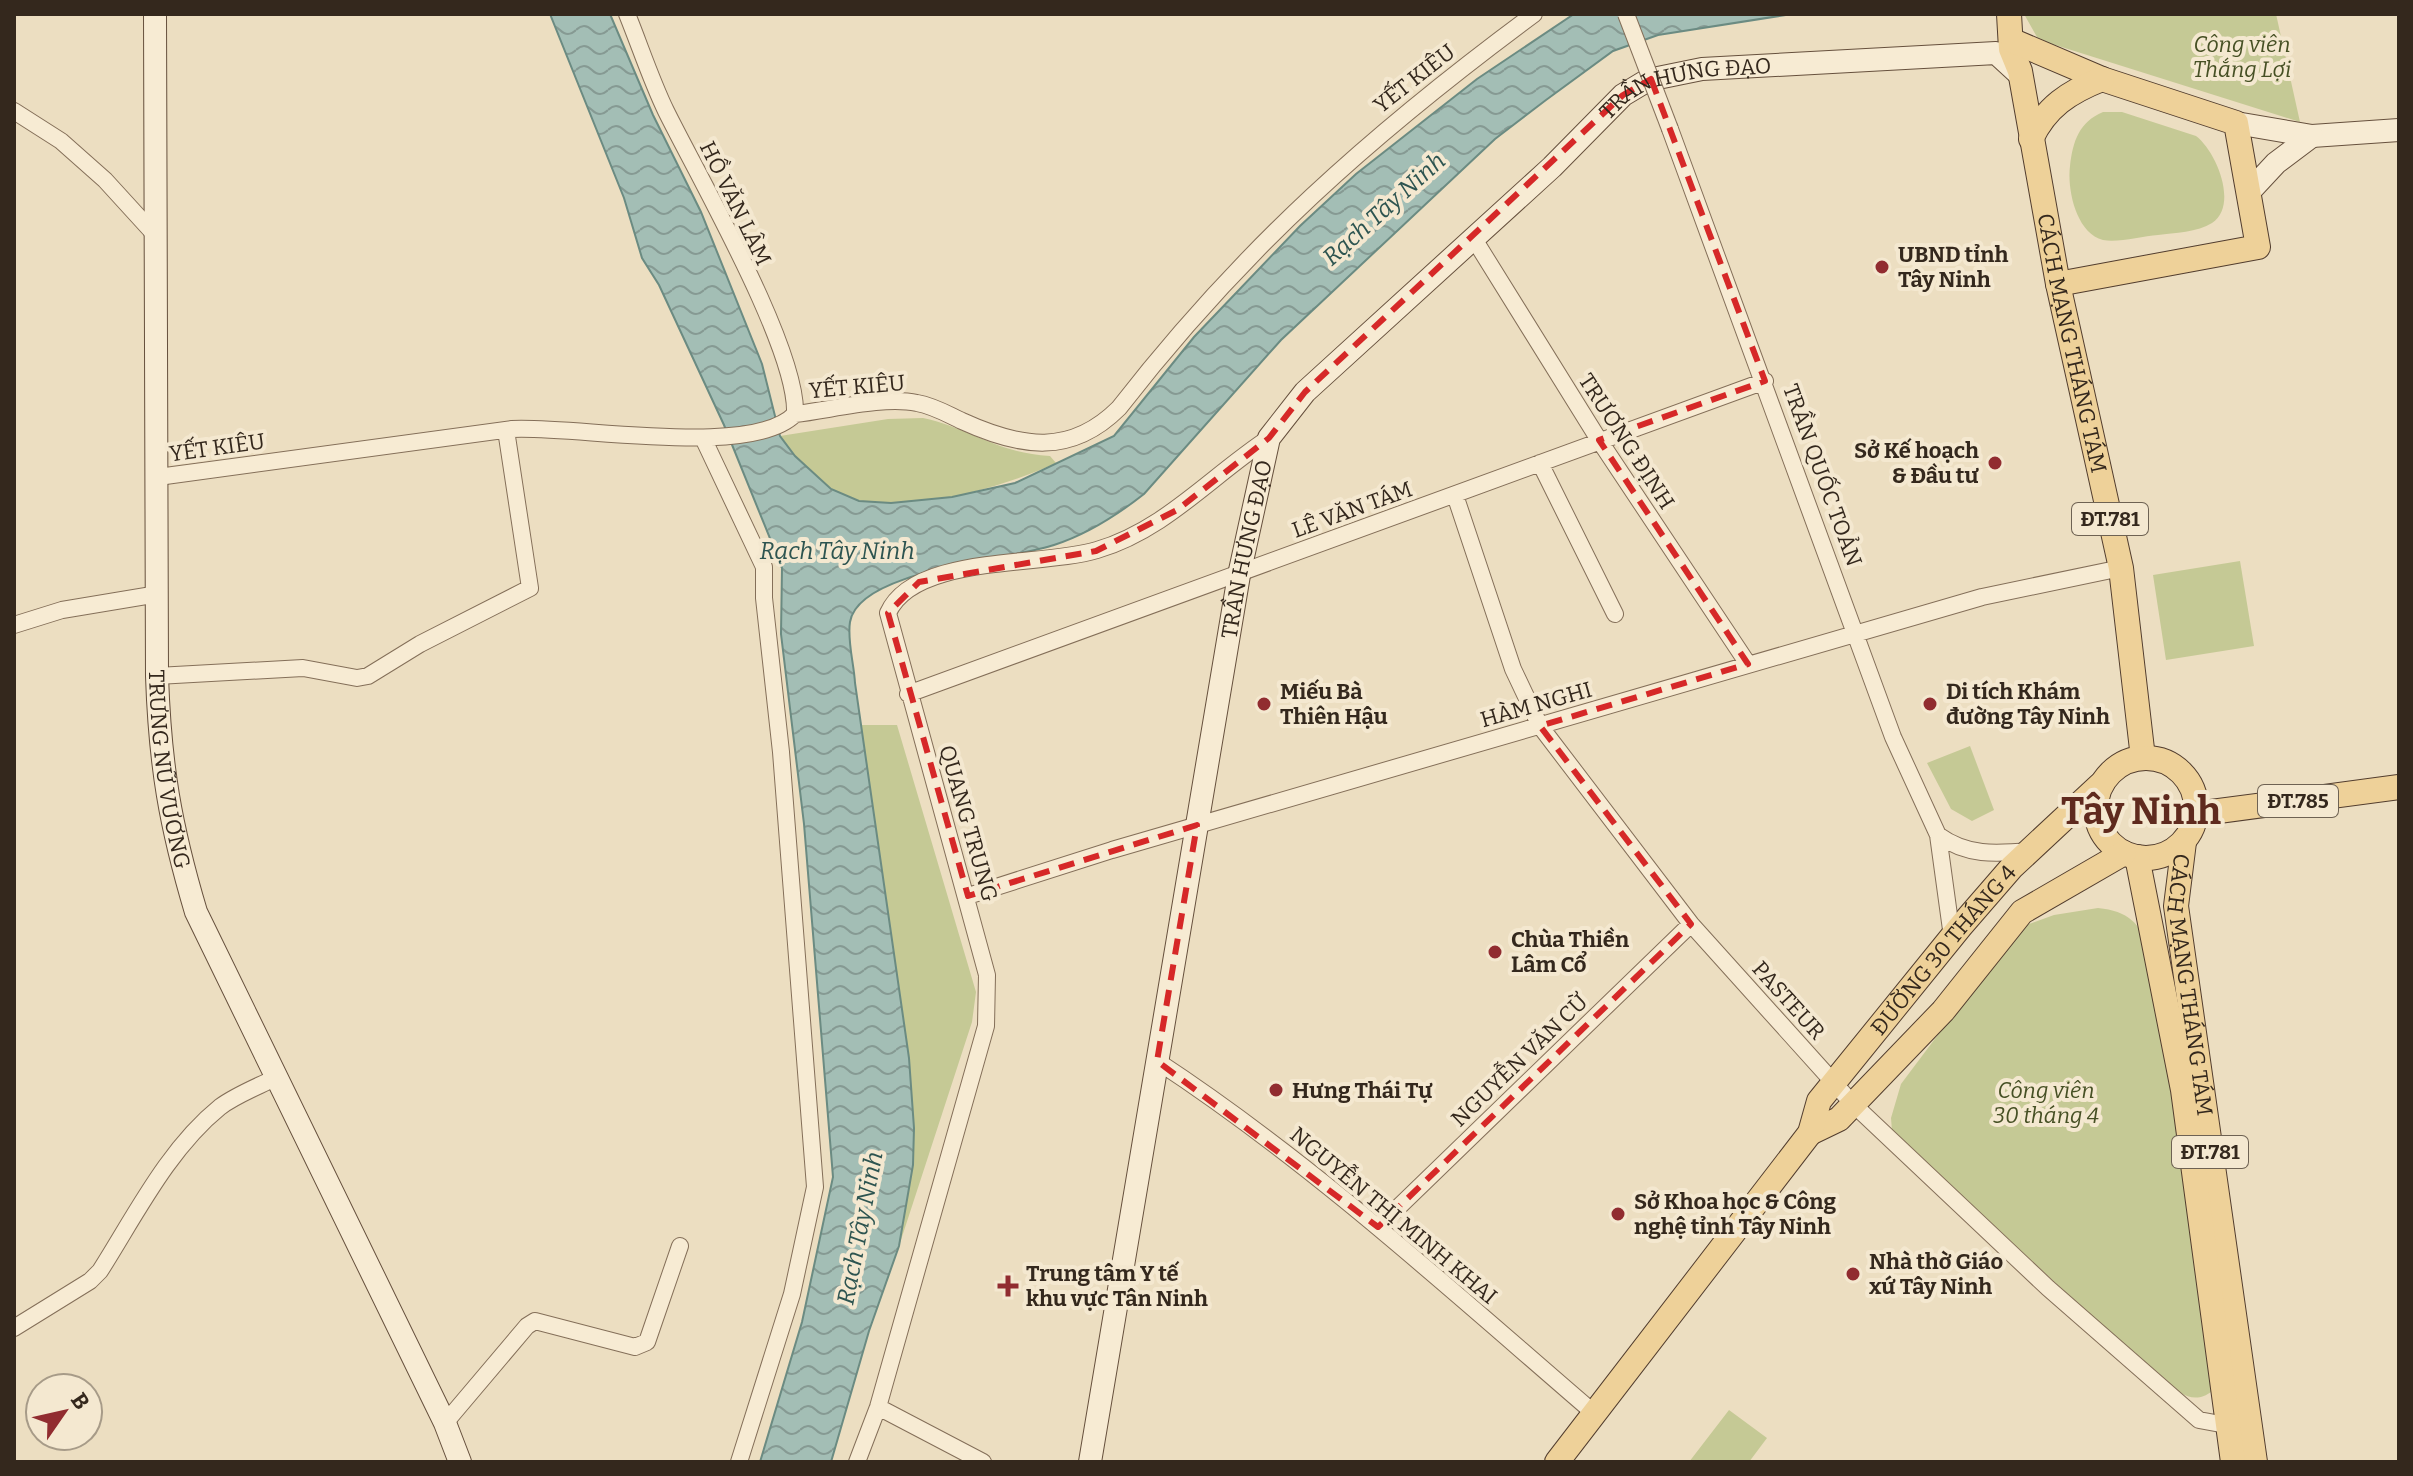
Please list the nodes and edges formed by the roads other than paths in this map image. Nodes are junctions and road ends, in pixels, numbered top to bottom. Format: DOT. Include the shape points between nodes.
graph roads {
  1 [pos="155,14"];
  2 [pos="627,14"];
  3 [pos="1534,14"];
  4 [pos="1626,14"];
  5 [pos="2008,34"];
  6 [pos="2102,79"];
  7 [pos="14,111"];
  8 [pos="2236,123"];
  9 [pos="2399,130"];
  10 [pos="2312,136"];
  11 [pos="2031,139"];
  12 [pos="2249,192"];
  13 [pos="157,237"];
  14 [pos="1474,239"];
  15 [pos="2058,284"];
  16 [pos="1765,381"];
  17 [pos="795,414"];
  18 [pos="506,430"];
  19 [pos="703,438"];
  20 [pos="1269,438"];
  21 [pos="1599,440"];
  22 [pos="1540,463"];
  23 [pos="158,477"];
  24 [pos="1455,495"];
  25 [pos="2121,568"];
  26 [pos="1239,575"];
  27 [pos="158,594"];
  28 [pos="1615,614"];
  29 [pos="14,625"];
  30 [pos="1858,633"];
  31 [pos="1748,664"];
  32 [pos="157,676"];
  33 [pos="908,694"];
  34 [pos="1540,726"];
  35 [pos="2143,758"];
  36 [pos="2100,785"];
  37 [pos="2399,787"];
  38 [pos="2196,814"];
  39 [pos="1197,825"];
  40 [pos="1938,835"];
  41 [pos="2184,842"];
  42 [pos="2030,851"];
  43 [pos="2131,855"];
  44 [pos="968,896"];
  45 [pos="1691,924"];
  46 [pos="1952,937"];
  47 [pos="1157,1061"];
  48 [pos="275,1078"];
  49 [pos="1833,1083"];
  50 [pos="1853,1104"];
  51 [pos="1810,1133"];
  52 [pos="1378,1227"];
  53 [pos="680,1246"];
  54 [pos="14,1328"];
  55 [pos="878,1407"];
  56 [pos="1595,1414"];
  57 [pos="445,1423"];
  58 [pos="2237,1423"];
  59 [pos="460,1462"];
  60 [pos="739,1462"];
  61 [pos="857,1462"];
  62 [pos="983,1462"];
  63 [pos="1090,1462"];
  64 [pos="1557,1462"];
  65 [pos="2233,1462"];
  66 [pos="2255,1462"];
  1 -- 13 [label="street, TRƯNG NỮ VƯƠNG"];
  2 -- 17 [label="street, HỒ VĂN LÂM" via="665,108 778,344"];
  3 -- 17 [label="street, YẾT KIÊU" via="1311,193 1236,268 1100,428 1082,437 1040,443 1003,439 915,402"];
  4 -- 16 [label="street, TRẦN QUỐC TOẢN, bridge"];
  5 -- 6 [label="main road, TRẦN HƯNG ĐẠO"];
  5 -- 11 [label="main road, CÁCH MẠNG THÁNG TÁM / ĐT.781" via="2018,47"];
  5 -- 14 [label="street, TRẦN HƯNG ĐẠO" via="1702,69 1648,80 1623,95"];
  6 -- 8 [label="main road, TRẦN HƯNG ĐẠO"];
  6 -- 11 [label="main road" via="2054,105"];
  7 -- 13 [label="street" via="61,141"];
  8 -- 10 [label="street, TRẦN HƯNG ĐẠO"];
  8 -- 12 [label="main road"];
  9 -- 10 [label="street, TRẦN HƯNG ĐẠO"];
  10 -- 12 [label="street"];
  11 -- 15 [label="main road, CÁCH MẠNG THÁNG TÁM / ĐT.781"];
  12 -- 15 [label="main road" via="2258,247"];
  13 -- 23 [label="street, TRƯNG NỮ VƯƠNG"];
  14 -- 20 [label="street, TRẦN HƯNG ĐẠO" via="1305,392"];
  14 -- 21 [label="street, TRƯƠNG ĐỊNH"];
  15 -- 25 [label="main road, CÁCH MẠNG THÁNG TÁM / ĐT.781"];
  16 -- 21 [label="street, LÊ VĂN TÁM"];
  16 -- 30 [label="street, TRẦN QUỐC TOẢN"];
  17 -- 19 [label="street, YẾT KIÊU" via="780,426"];
  18 -- 19 [label="street, YẾT KIÊU"];
  18 -- 23 [label="street, YẾT KIÊU"];
  18 -- 32 [label="street" via="530,588 357,678 303,668"];
  19 -- 60 [label="street" via="766,579 815,1187 792,1294"];
  20 -- 26 [label="street, TRẦN HƯNG ĐẠO"];
  20 -- 33 [label="street, QUANG TRUNG" via="1177,510 1096,551 970,569 919,582 900,594 888,613"];
  21 -- 22 [label="street, LÊ VĂN TÁM"];
  21 -- 31 [label="street, TRƯƠNG ĐỊNH"];
  22 -- 24 [label="street, LÊ VĂN TÁM"];
  22 -- 28 [label="street"];
  23 -- 27 [label="street, TRƯNG NỮ VƯƠNG"];
  24 -- 26 [label="street, LÊ VĂN TÁM"];
  24 -- 34 [label="street, PASTEUR" via="1513,669"];
  25 -- 30 [label="street, HÀM NGHI" via="1982,597"];
  25 -- 35 [label="main road, CÁCH MẠNG THÁNG TÁM / ĐT.781"];
  26 -- 33 [label="street, LÊ VĂN TÁM"];
  26 -- 39 [label="street, TRẦN HƯNG ĐẠO"];
  27 -- 29 [label="street" via="62,610"];
  27 -- 32 [label="street, TRƯNG NỮ VƯƠNG"];
  30 -- 31 [label="street, HÀM NGHI"];
  30 -- 40 [label="street, TRẦN QUỐC TOẢN" via="1893,737"];
  31 -- 34 [label="street, HÀM NGHI"];
  32 -- 48 [label="street, TRƯNG NỮ VƯƠNG" via="160,760 172,833 196,912"];
  33 -- 44 [label="street, QUANG TRUNG"];
  34 -- 39 [label="street, HÀM NGHI"];
  34 -- 45 [label="street, PASTEUR"];
  35 -- 36 [label="main road" via="2119,765"];
  35 -- 38 [label="main road" via="2158,758 2183,773 2196,799"];
  36 -- 42 [label="main road, ĐƯỜNG 30 THÁNG 4"];
  36 -- 43 [label="main road" via="2099,824 2105,837"];
  37 -- 38 [label="main road, ĐT.785"];
  38 -- 41 [label="main road"];
  39 -- 44 [label="street, HÀM NGHI"];
  39 -- 47 [label="street, TRẦN HƯNG ĐẠO"];
  40 -- 42 [label="street" via="1979,853"];
  40 -- 46 [label="street, TRẦN QUỐC TOẢN"];
  41 -- 43 [label="main road" via="2161,856"];
  41 -- 58 [label="main road, CÁCH MẠNG THÁNG TÁM / ĐT.781" via="2176,906"];
  42 -- 46 [label="main road, ĐƯỜNG 30 THÁNG 4"];
  43 -- 50 [label="main road, ĐƯỜNG 30 THÁNG 4" via="2022,912 1943,1011"];
  43 -- 58 [label="main road, CÁCH MẠNG THÁNG TÁM / ĐT.781" via="2183,1090"];
  44 -- 55 [label="street, QUANG TRUNG" via="987,975 986,1026"];
  45 -- 49 [label="street, PASTEUR"];
  45 -- 52 [label="street, NGUYỄN VĂN CỪ"];
  46 -- 49 [label="main road, ĐƯỜNG 30 THÁNG 4"];
  47 -- 52 [label="street, NGUYỄN THỊ MINH KHAI" via="1226,1106"];
  47 -- 63 [label="street, TRẦN HƯNG ĐẠO"];
  48 -- 54 [label="street" via="223,1105 199,1125 100,1271"];
  48 -- 57 [label="street, TRƯNG NỮ VƯƠNG"];
  49 -- 50 [label="street, PASTEUR"];
  49 -- 51 [label="main road, ĐƯỜNG 30 THÁNG 4" via="1819,1101"];
  50 -- 51 [label="main road, ĐƯỜNG 30 THÁNG 4" via="1833,1123"];
  50 -- 58 [label="street, PASTEUR" via="2048,1288 2199,1420"];
  51 -- 56 [label="main road, ĐƯỜNG 30 THÁNG 4"];
  52 -- 56 [label="street, NGUYỄN THỊ MINH KHAI"];
  53 -- 57 [label="street" via="647,1342 635,1347 535,1321"];
  55 -- 61 [label="street, QUANG TRUNG"];
  55 -- 62 [label="street"];
  56 -- 64 [label="main road, ĐƯỜNG 30 THÁNG 4"];
  57 -- 59 [label="street, TRƯNG NỮ VƯƠNG"];
  58 -- 65 [label="main road, CÁCH MẠNG THÁNG TÁM / ĐT.781"];
  58 -- 66 [label="main road, CÁCH MẠNG THÁNG TÁM / ĐT.781"];
}
